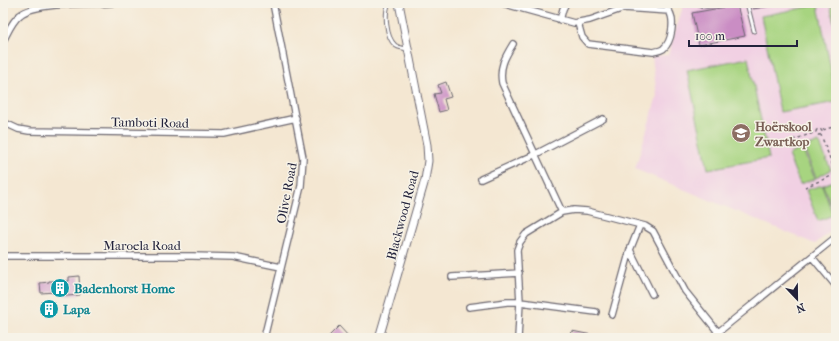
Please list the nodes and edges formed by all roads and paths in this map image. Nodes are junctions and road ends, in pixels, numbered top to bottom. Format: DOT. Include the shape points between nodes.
graph roads {
  1 [pos="111,3"];
  2 [pos="273,3"];
  3 [pos="389,3"];
  4 [pos="399,3"];
  5 [pos="502,3"];
  6 [pos="566,3"];
  7 [pos="698,3"];
  8 [pos="722,3"];
  9 [pos="748,3"];
  10 [pos="633,6"];
  11 [pos="560,20"];
  12 [pos="578,23"];
  13 [pos="754,31"];
  14 [pos="3,41"];
  15 [pos="513,44"];
  16 [pos="408,49"];
  17 [pos="296,118"];
  18 [pos="603,119"];
  19 [pos="3,122"];
  20 [pos="836,126"];
  21 [pos="822,131"];
  22 [pos="816,132"];
  23 [pos="821,135"];
  24 [pos="787,142"];
  25 [pos="534,155"];
  26 [pos="481,179"];
  27 [pos="806,186"];
  28 [pos="562,212"];
  29 [pos="640,225"];
  30 [pos="836,237"];
  31 [pos="630,250"];
  32 [pos="3,256"];
  33 [pos="812,256"];
  34 [pos="281,267"];
  35 [pos="518,273"];
  36 [pos="452,278"];
  37 [pos="836,286"];
  38 [pos="652,294"];
  39 [pos="520,302"];
  40 [pos="469,307"];
  41 [pos="596,312"];
  42 [pos="612,315"];
  43 [pos="718,332"];
  44 [pos="264,338"];
  45 [pos="379,338"];
  46 [pos="518,338"];
  47 [pos="711,338"];
  1 -- 14 [label="street" via="30,9 18,16"];
  2 -- 17 [label="street, Olive Road"];
  3 -- 16 [label="lane" via="386,18 391,39 396,46"];
  4 -- 16 [label="street, Blackwood Road"];
  5 -- 11 [label="street"];
  6 -- 11 [label="street"];
  7 -- 8 [label="lane" via="701,6"];
  9 -- 13 [label="lane"];
  10 -- 12 [label="street"];
  10 -- 12 [label="street" via="669,12 673,22 672,29 663,48 653,52 588,44 582,37"];
  11 -- 12 [label="street"];
  15 -- 25 [label="street" via="502,63 502,83"];
  16 -- 45 [label="street, Blackwood Road" via="427,145 427,170"];
  17 -- 19 [label="street, Tamboti Road" via="224,134 29,132"];
  17 -- 34 [label="street, Olive Road" via="303,169"];
  18 -- 25 [label="street"];
  20 -- 21 [label="path"];
  21 -- 22 [label="path" via="818,129"];
  21 -- 23 [label="path"];
  22 -- 23 [label="path"];
  22 -- 24 [label="path"];
  23 -- 27 [label="path" via="834,175"];
  25 -- 26 [label="street"];
  25 -- 28 [label="street"];
  28 -- 29 [label="street" via="587,211"];
  28 -- 35 [label="street" via="522,238 517,250"];
  29 -- 31 [label="street"];
  29 -- 43 [label="street" via="652,231 690,298"];
  30 -- 33 [label="street"];
  31 -- 38 [label="street"];
  31 -- 42 [label="street"];
  32 -- 34 [label="street, Maroela Road" via="233,257"];
  33 -- 37 [label="street"];
  33 -- 43 [label="street"];
  34 -- 44 [label="street, Olive Road"];
  35 -- 36 [label="street"];
  35 -- 39 [label="street"];
  39 -- 40 [label="street"];
  39 -- 41 [label="street"];
  39 -- 46 [label="street"];
  43 -- 47 [label="street"];
}
